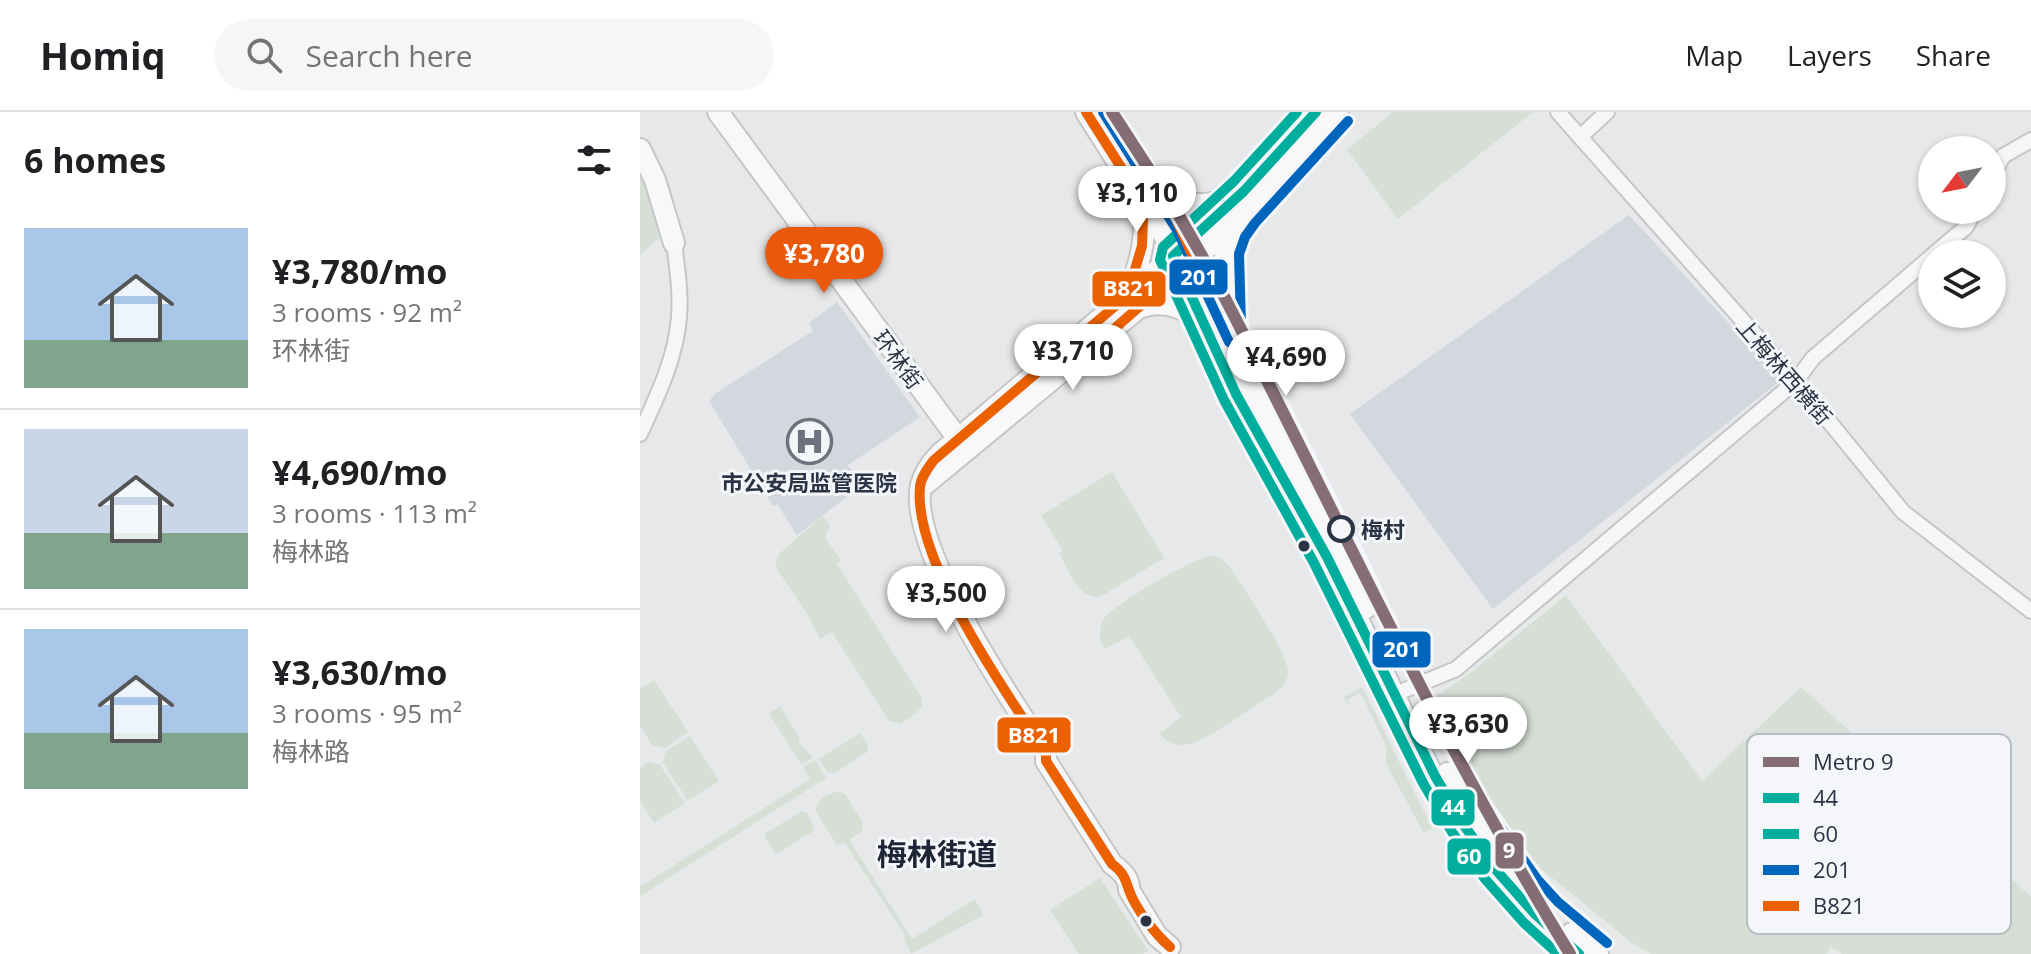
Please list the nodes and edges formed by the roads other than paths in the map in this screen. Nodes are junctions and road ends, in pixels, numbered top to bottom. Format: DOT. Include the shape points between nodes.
graph roads {
  1 [pos="718,112"];
  2 [pos="1086,112"];
  3 [pos="1108,112"];
  4 [pos="1558,112"];
  5 [pos="1607,112"];
  6 [pos="1326,114"];
  7 [pos="1580,137"];
  8 [pos="2031,140"];
  9 [pos="640,149"];
  10 [pos="2006,154"];
  11 [pos="1146,190"];
  12 [pos="1244,191"];
  13 [pos="1244,214"];
  14 [pos="1968,224"];
  15 [pos="1951,240"];
  16 [pos="674,243"];
  17 [pos="1183,258"];
  18 [pos="1918,268"];
  19 [pos="1133,302"];
  20 [pos="1218,331"];
  21 [pos="1796,381"];
  22 [pos="640,434"];
  23 [pos="963,445"];
  24 [pos="2031,611"];
  25 [pos="1405,690"];
  26 [pos="1172,950"];
  27 [pos="1579,954"];
  28 [pos="1598,954"];
  1 -- 23 [label="main road, 环林街"];
  2 -- 11 [label="main road"];
  3 -- 11 [label="main road"];
  4 -- 7 [label="street, 上梅林西横街"];
  5 -- 7 [label="street"];
  6 -- 12 [label="main road"];
  6 -- 13 [label="main road"];
  7 -- 21 [label="street, 上梅林西横街"];
  8 -- 10 [label="street"];
  9 -- 16 [label="main road"];
  11 -- 12 [label="main road" via="1195,204 1215,203"];
  11 -- 17 [label="main road" via="1176,219"];
  11 -- 19 [label="main road"];
  12 -- 17 [label="main road"];
  13 -- 17 [label="main road"];
  13 -- 20 [label="main road" via="1225,252"];
  14 -- 15 [label="street"];
  16 -- 22 [label="street" via="680,299 676,337"];
  17 -- 19 [label="main road"];
  17 -- 20 [label="main road"];
  18 -- 21 [label="street" via="1813,358"];
  19 -- 20 [label="main road" via="1174,306"];
  19 -- 23 [label="main road"];
  20 -- 25 [label="main road" via="1350,570"];
  20 -- 27 [label="main road" via="1274,465 1335,571 1452,808 1499,875"];
  21 -- 24 [label="street, 上梅林西横街" via="1903,512"];
  21 -- 25 [label="street" via="1456,669"];
  23 -- 26 [label="main road" via="920,489 923,528 951,600 1046,753 1120,859 1126,878 1137,886"];
  25 -- 28 [label="main road" via="1455,787 1517,878"];
}
